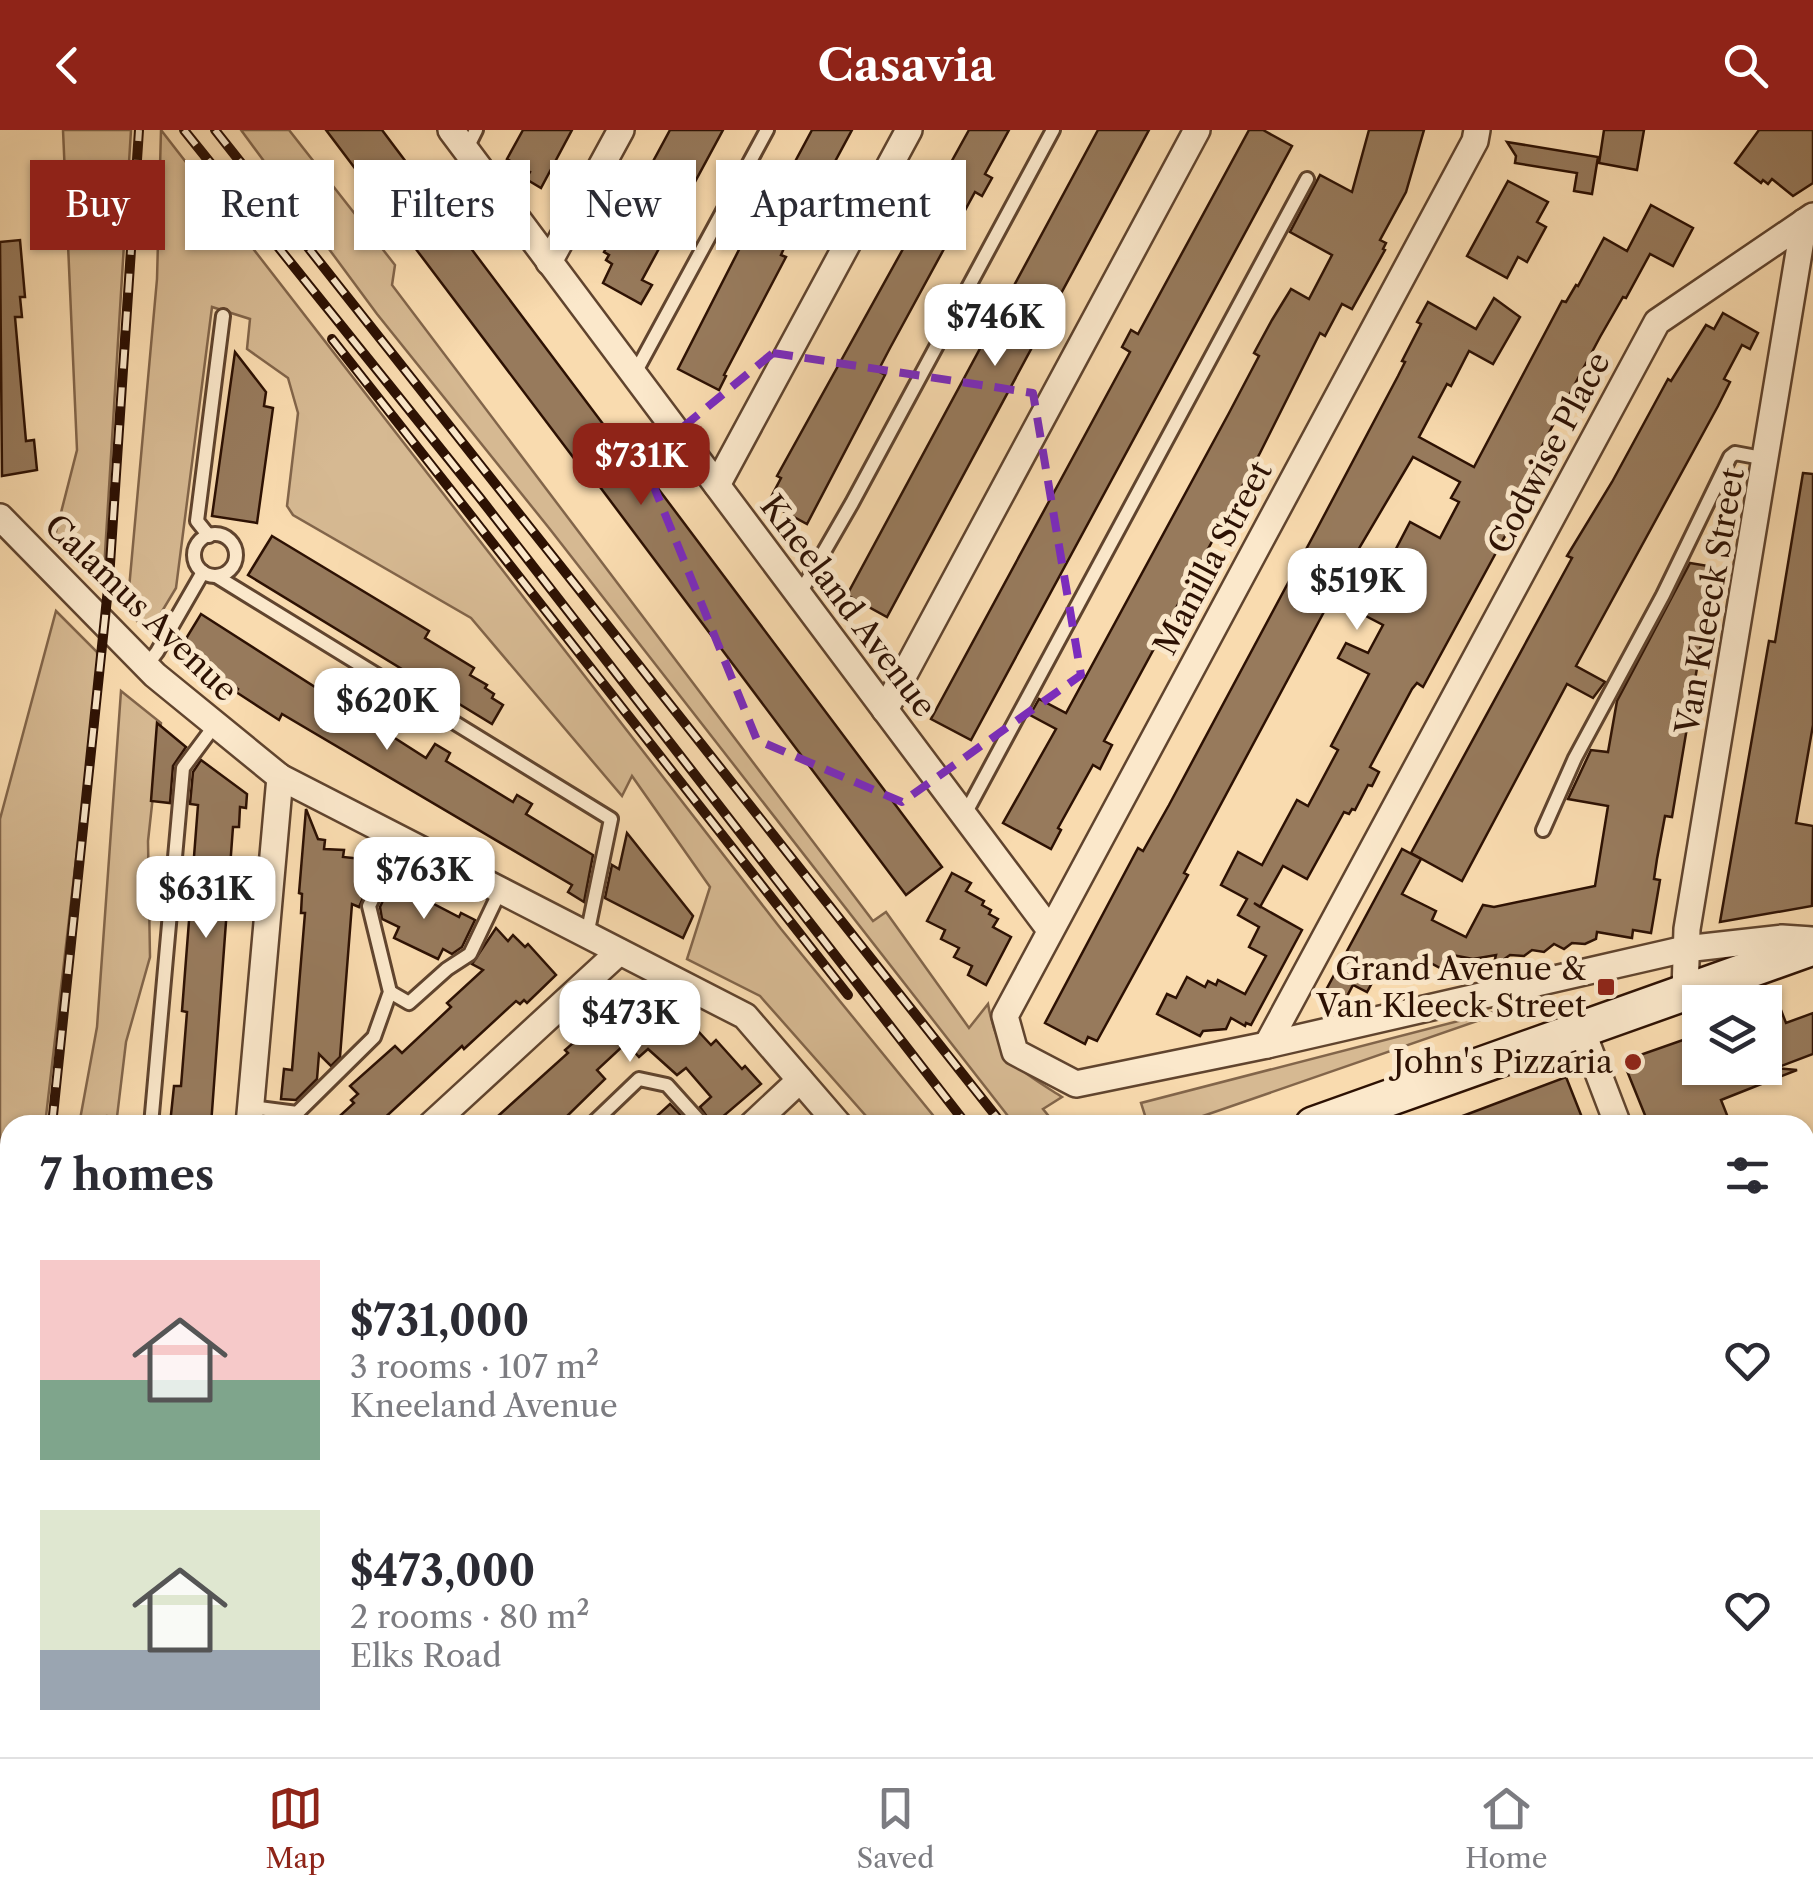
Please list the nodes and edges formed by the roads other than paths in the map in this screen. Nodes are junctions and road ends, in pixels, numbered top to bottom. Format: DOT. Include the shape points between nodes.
graph roads {
  1 [pos="621,130"];
  2 [pos="767,130"];
  3 [pos="909,130"];
  4 [pos="1053,130"];
  5 [pos="1197,130"];
  6 [pos="1477,130"];
  7 [pos="464,137"];
  8 [pos="1307,178"];
  9 [pos="1809,219"];
  10 [pos="550,262"];
  11 [pos="223,316"];
  12 [pos="634,375"];
  13 [pos="1767,459"];
  14 [pos="717,485"];
  15 [pos="0,517"];
  16 [pos="209,536"];
  17 [pos="209,574"];
  18 [pos="799,595"];
  19 [pos="146,666"];
  20 [pos="886,710"];
  21 [pos="215,725"];
  22 [pos="280,778"];
  23 [pos="964,816"];
  24 [pos="1542,830"];
  25 [pos="401,840"];
  26 [pos="500,891"];
  27 [pos="1050,930"];
  28 [pos="588,936"];
  29 [pos="1813,944"];
  30 [pos="1685,949"];
  31 [pos="619,952"];
  32 [pos="1685,985"];
  33 [pos="1701,985"];
  34 [pos="390,992"];
  35 [pos="1682,992"];
  36 [pos="1581,1028"];
  37 [pos="1266,1045"];
  38 [pos="800,1080"];
  39 [pos="152,1115"];
  40 [pos="250,1115"];
  41 [pos="265,1115"];
  42 [pos="442,1115"];
  43 [pos="602,1115"];
  44 [pos="694,1115"];
  45 [pos="763,1115"];
  46 [pos="830,1115"];
  47 [pos="1341,1115"];
  48 [pos="1614,1115"];
  1 -- 10 [label="street"];
  2 -- 12 [label="lane"];
  3 -- 14 [label="street"];
  4 -- 18 [label="lane"];
  5 -- 20 [label="street"];
  6 -- 27 [label="street, Manilla Street"];
  7 -- 10 [label="street, Kneeland Avenue"];
  8 -- 23 [label="lane"];
  9 -- 13 [label="street, Van Kleeck Street"];
  9 -- 37 [label="street, Codwise Place" via="1657,322"];
  10 -- 12 [label="street, Kneeland Avenue"];
  11 -- 16 [label="lane" via="196,520"];
  12 -- 14 [label="street, Kneeland Avenue"];
  13 -- 24 [label="lane" via="1730,457"];
  13 -- 30 [label="street, Van Kleeck Street"];
  14 -- 18 [label="street, Kneeland Avenue"];
  15 -- 19 [label="street, Calamus Avenue"];
  16 -- 17 [label="lane" via="195,549 195,562"];
  16 -- 17 [label="lane" via="227,538 234,549 232,567"];
  17 -- 19 [label="lane"];
  17 -- 28 [label="lane" via="611,819"];
  18 -- 20 [label="street, Kneeland Avenue"];
  19 -- 21 [label="street, Calamus Avenue"];
  20 -- 23 [label="street, Kneeland Avenue"];
  21 -- 22 [label="street, Calamus Avenue"];
  21 -- 39 [label="lane" via="183,768"];
  22 -- 25 [label="street, Calamus Avenue"];
  22 -- 40 [label="street"];
  23 -- 27 [label="street, Kneeland Avenue"];
  25 -- 26 [label="street, Calamus Avenue"];
  25 -- 34 [label="lane" via="369,906"];
  26 -- 28 [label="street, Calamus Avenue"];
  26 -- 34 [label="lane" via="460,964 410,1003"];
  27 -- 37 [label="street, Manilla Street" via="1005,1016 1015,1052 1076,1084"];
  28 -- 31 [label="street, Calamus Avenue"];
  29 -- 30 [label="street" via="1782,938"];
  29 -- 33 [label="main road"];
  30 -- 32 [label="street, Van Kleeck Street"];
  30 -- 37 [label="street"];
  31 -- 38 [label="street, Calamus Avenue" via="745,1016"];
  31 -- 42 [label="street"];
  34 -- 41 [label="lane" via="374,1037 296,1113"];
  35 -- 36 [label="main road"];
  36 -- 47 [label="main road"];
  36 -- 48 [label="street"];
  38 -- 45 [label="street"];
  38 -- 46 [label="street, Calamus Avenue"];
  43 -- 44 [label="lane" via="639,1080 667,1084"];
}
